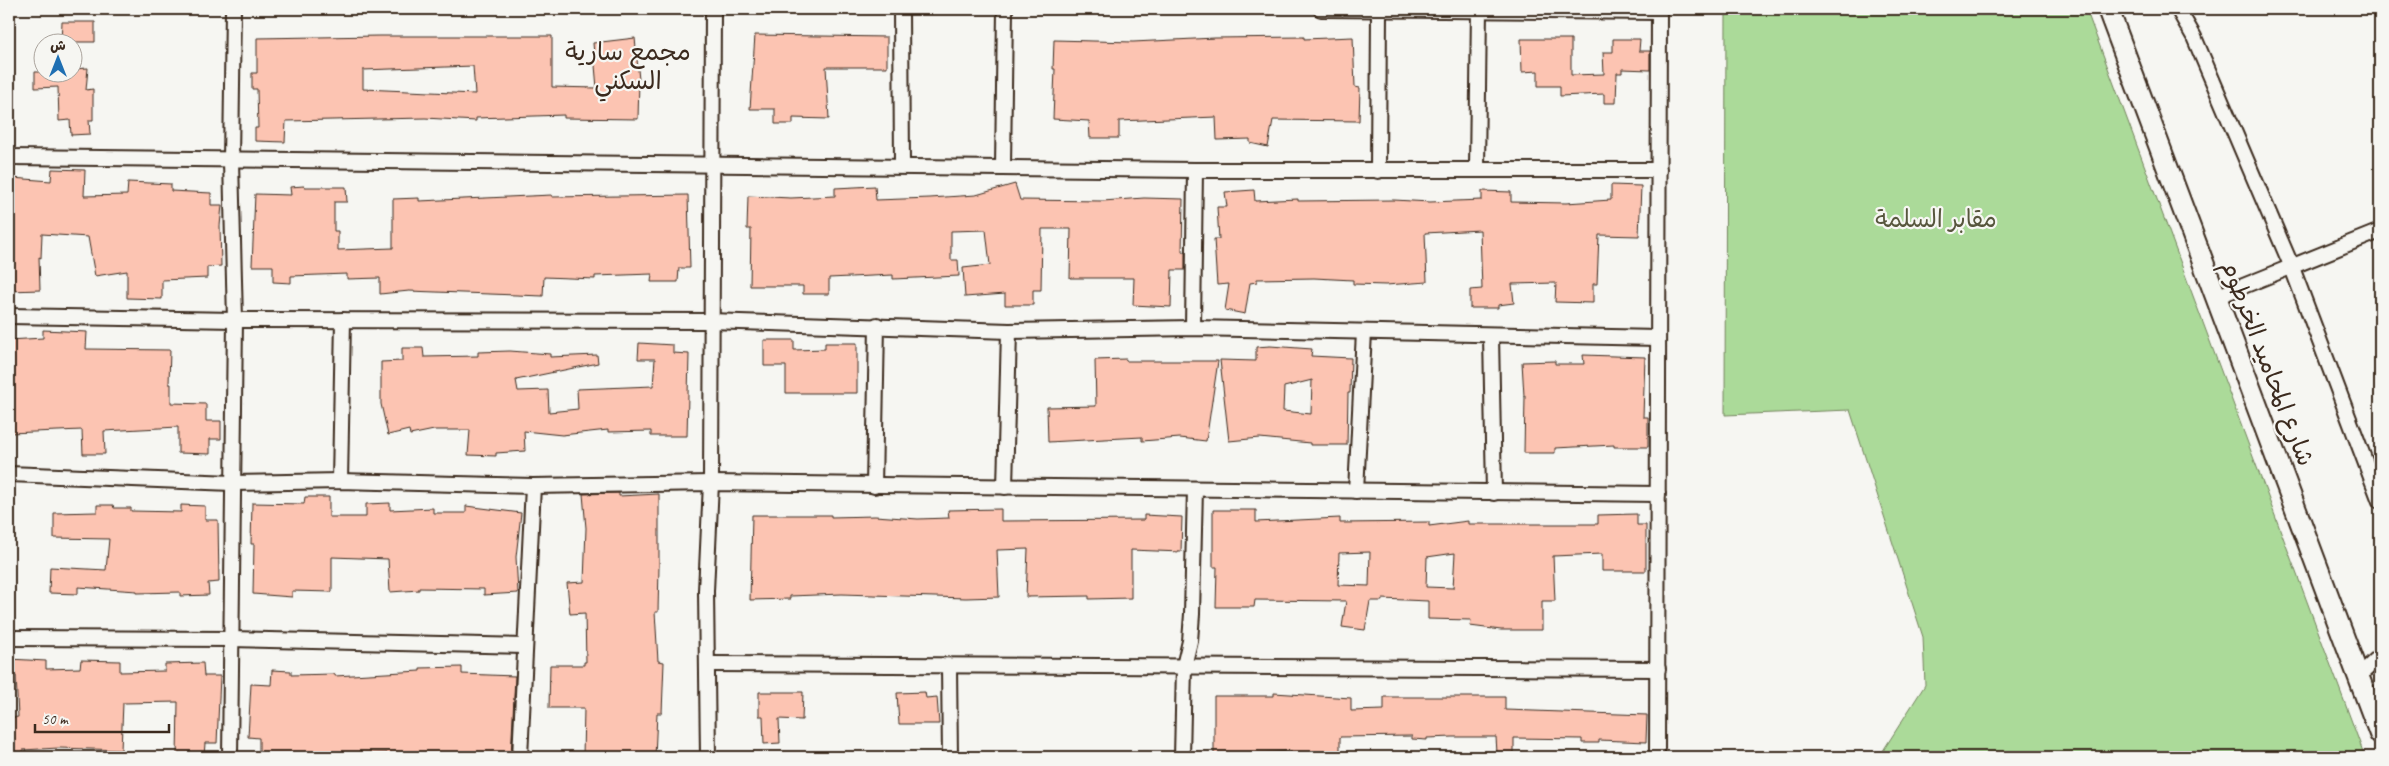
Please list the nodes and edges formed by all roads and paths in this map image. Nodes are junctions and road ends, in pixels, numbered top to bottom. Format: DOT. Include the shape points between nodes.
graph roads {
  1 [pos="233,9"];
  2 [pos="713,9"];
  3 [pos="901,9"];
  4 [pos="1005,9"];
  5 [pos="1320,9"];
  6 [pos="1350,9"];
  7 [pos="1479,9"];
  8 [pos="2108,9"];
  9 [pos="2178,9"];
  10 [pos="1659,10"];
  11 [pos="1379,11"];
  12 [pos="9,157"];
  13 [pos="231,161"];
  14 [pos="711,165"];
  15 [pos="902,166"];
  16 [pos="1003,167"];
  17 [pos="1477,169"];
  18 [pos="1195,170"];
  19 [pos="1659,170"];
  20 [pos="1378,171"];
  21 [pos="2380,231"];
  22 [pos="2291,265"];
  23 [pos="2216,297"];
  24 [pos="9,316"];
  25 [pos="235,320"];
  26 [pos="343,320"];
  27 [pos="710,321"];
  28 [pos="877,325"];
  29 [pos="1193,328"];
  30 [pos="1009,331"];
  31 [pos="1364,332"];
  32 [pos="1491,336"];
  33 [pos="1658,338"];
  34 [pos="9,474"];
  35 [pos="340,481"];
  36 [pos="232,483"];
  37 [pos="711,484"];
  38 [pos="533,486"];
  39 [pos="874,486"];
  40 [pos="1006,487"];
  41 [pos="1195,489"];
  42 [pos="1356,491"];
  43 [pos="1494,493"];
  44 [pos="1658,494"];
  45 [pos="2380,501"];
  46 [pos="9,638"];
  47 [pos="231,639"];
  48 [pos="525,646"];
  49 [pos="2380,656"];
  50 [pos="708,664"];
  51 [pos="949,666"];
  52 [pos="1184,666"];
  53 [pos="1658,669"];
  54 [pos="2360,675"];
  55 [pos="2380,734"];
  56 [pos="230,757"];
  57 [pos="520,757"];
  58 [pos="708,757"];
  59 [pos="950,757"];
  60 [pos="1182,757"];
  61 [pos="1657,757"];
  1 -- 13 [label="street"];
  2 -- 14 [label="street"];
  3 -- 15 [label="street"];
  4 -- 16 [label="street"];
  5 -- 6 [label="street"];
  6 -- 11 [label="street"];
  7 -- 10 [label="street"];
  7 -- 11 [label="street"];
  7 -- 17 [label="street"];
  8 -- 23 [label="street, شارع المحاميد الخرطوم"];
  9 -- 22 [label="street" via="2194,37"];
  10 -- 19 [label="street"];
  11 -- 20 [label="street"];
  12 -- 13 [label="street"];
  13 -- 14 [label="street"];
  13 -- 25 [label="street"];
  14 -- 15 [label="street"];
  14 -- 27 [label="street"];
  15 -- 16 [label="street"];
  16 -- 18 [label="street"];
  17 -- 19 [label="street"];
  17 -- 20 [label="street"];
  18 -- 20 [label="street"];
  18 -- 29 [label="street"];
  19 -- 33 [label="street"];
  21 -- 22 [label="street"];
  22 -- 23 [label="street"];
  22 -- 45 [label="street"];
  23 -- 54 [label="street, شارع المحاميد الخرطوم"];
  24 -- 25 [label="street"];
  25 -- 26 [label="street"];
  25 -- 36 [label="street"];
  26 -- 27 [label="street"];
  26 -- 35 [label="street"];
  27 -- 28 [label="street"];
  27 -- 37 [label="street"];
  28 -- 30 [label="street"];
  28 -- 39 [label="street"];
  29 -- 30 [label="street"];
  29 -- 31 [label="street"];
  30 -- 40 [label="street"];
  31 -- 32 [label="street"];
  31 -- 42 [label="street"];
  32 -- 33 [label="street"];
  32 -- 43 [label="street"];
  33 -- 44 [label="street"];
  34 -- 36 [label="street"];
  35 -- 36 [label="street"];
  35 -- 38 [label="street"];
  36 -- 47 [label="street"];
  37 -- 38 [label="street"];
  37 -- 39 [label="street"];
  37 -- 50 [label="street" via="706,591"];
  38 -- 48 [label="street"];
  39 -- 40 [label="street"];
  40 -- 41 [label="street"];
  41 -- 42 [label="street"];
  41 -- 52 [label="street" via="1191,632"];
  42 -- 43 [label="street"];
  43 -- 44 [label="street"];
  44 -- 53 [label="street"];
  46 -- 47 [label="street"];
  47 -- 48 [label="street"];
  47 -- 56 [label="street"];
  48 -- 57 [label="street"];
  49 -- 54 [label="street"];
  50 -- 51 [label="street"];
  50 -- 58 [label="street"];
  51 -- 52 [label="street"];
  51 -- 59 [label="street"];
  52 -- 53 [label="street"];
  52 -- 60 [label="street"];
  53 -- 61 [label="street"];
  54 -- 55 [label="street, شارع المحاميد الخرطوم"];
}
